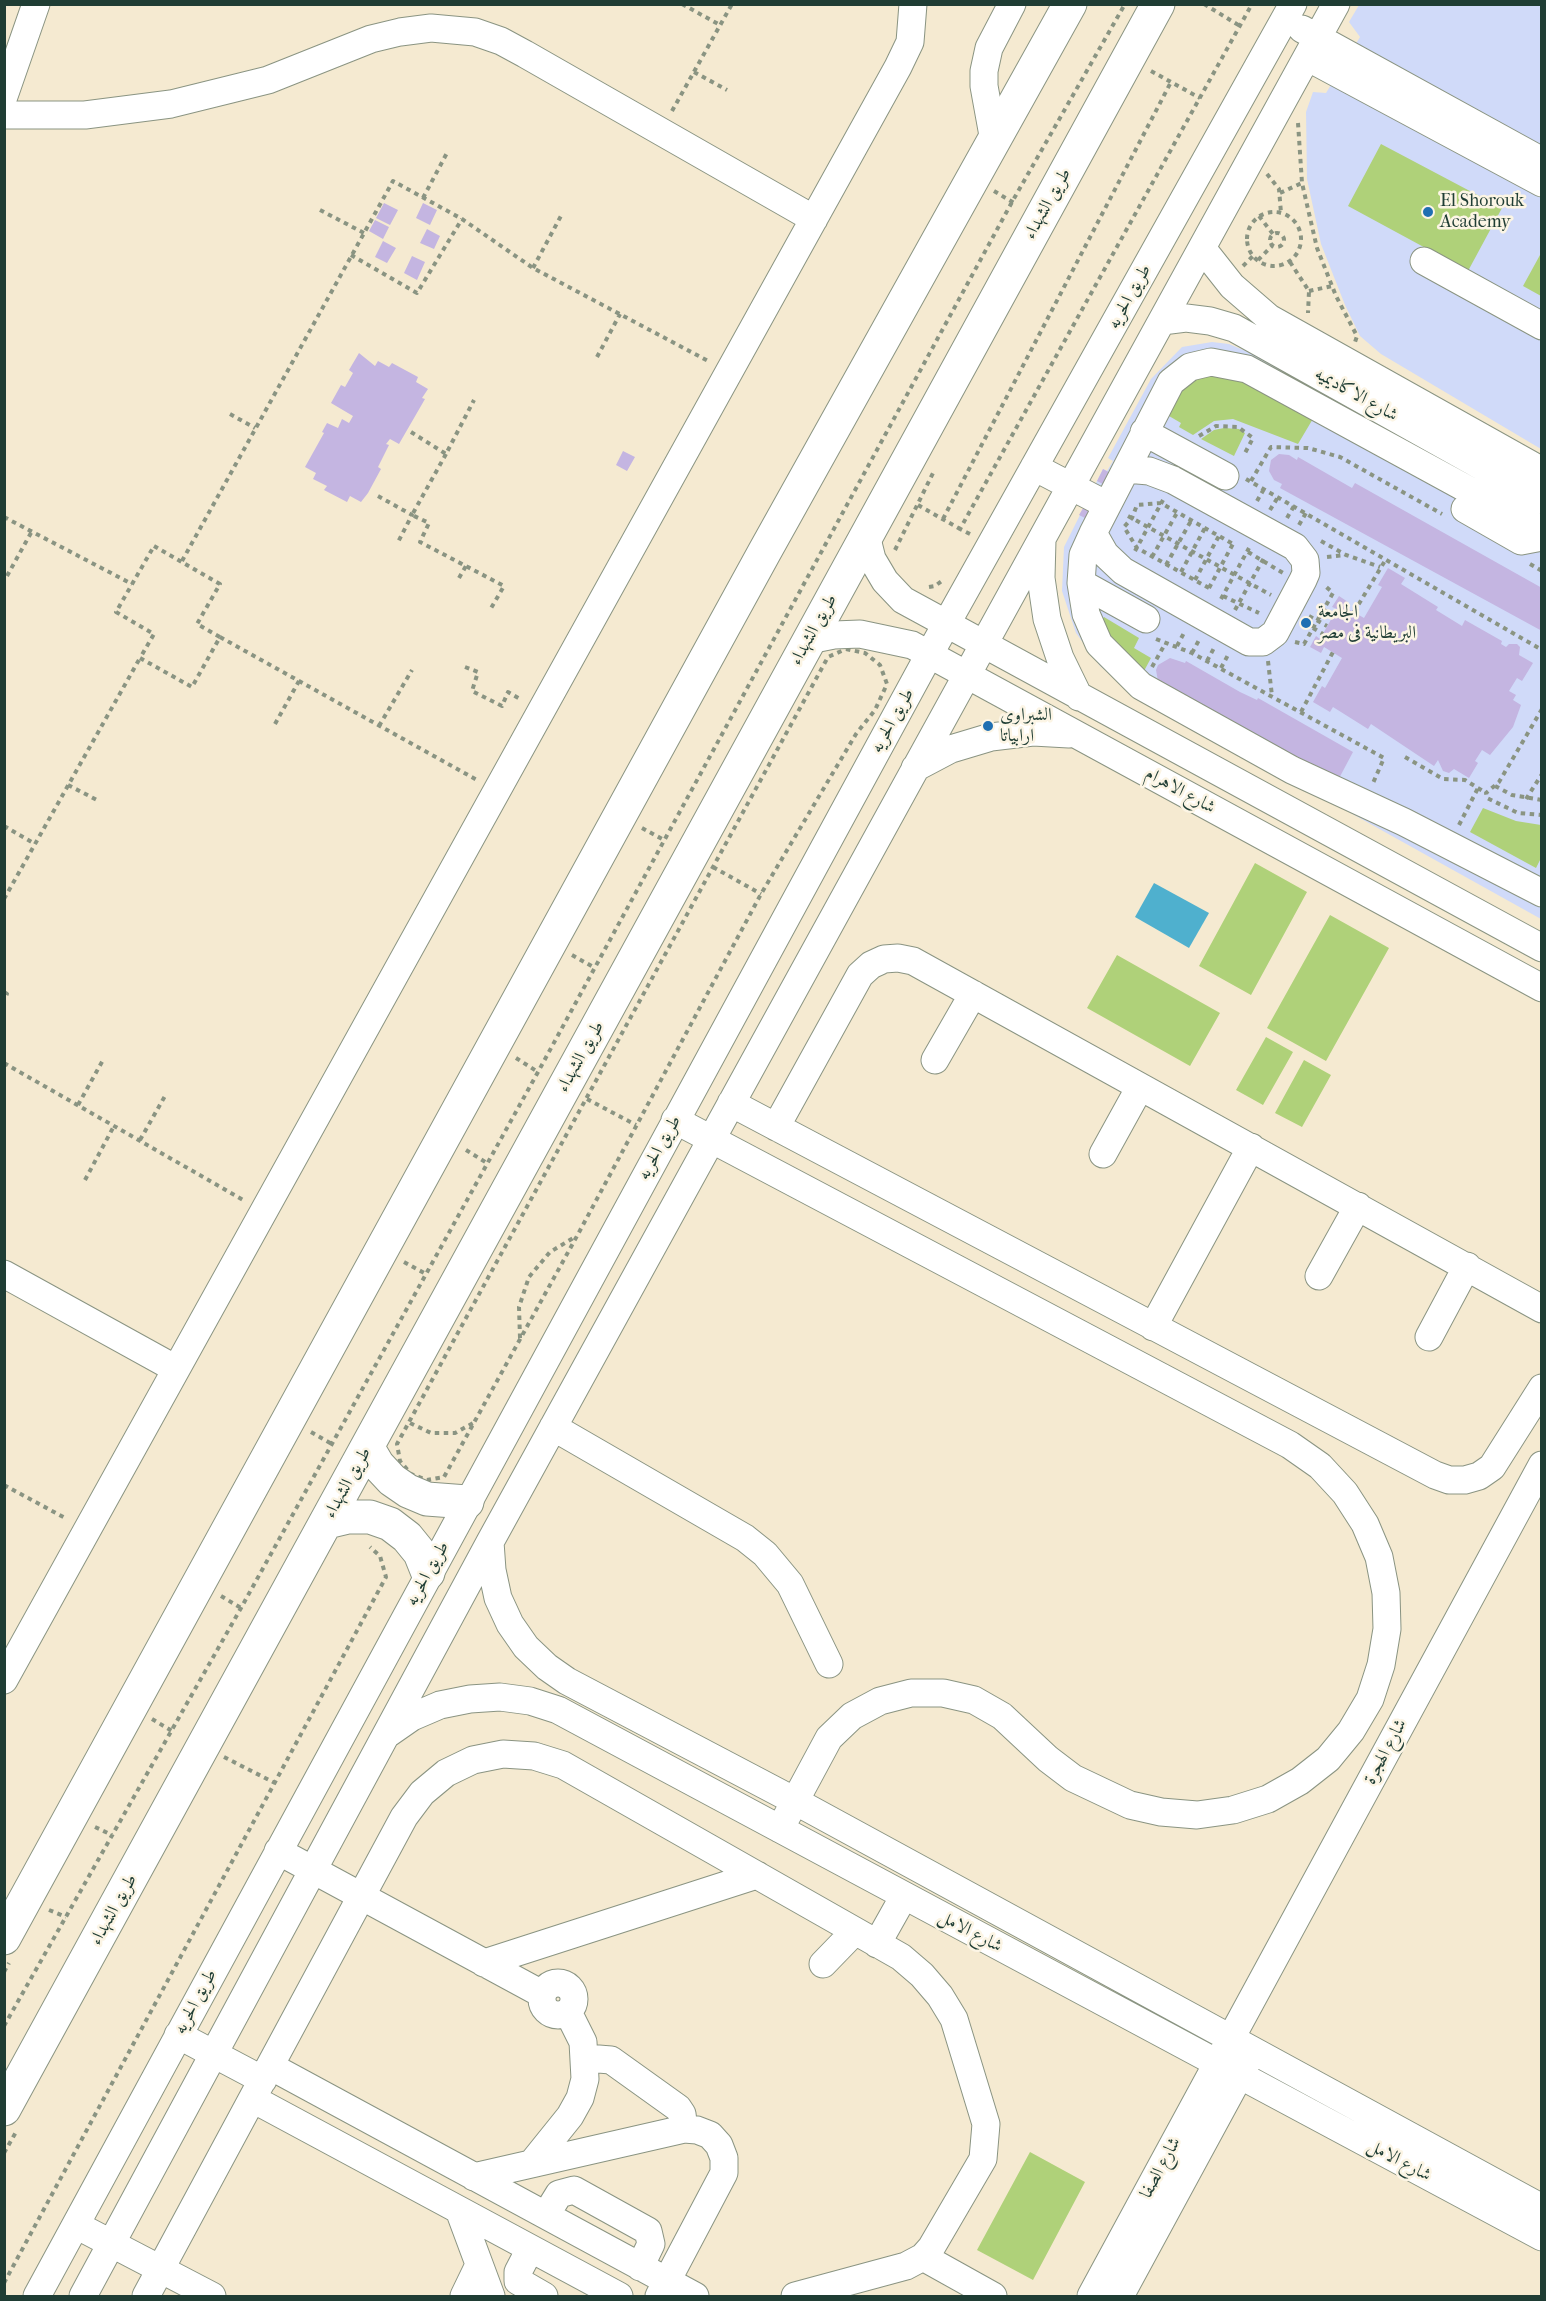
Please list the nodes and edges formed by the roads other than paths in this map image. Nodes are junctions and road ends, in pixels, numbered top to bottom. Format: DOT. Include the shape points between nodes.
graph roads {
  1 [pos="36,4"];
  2 [pos="913,4"];
  3 [pos="1011,4"];
  4 [pos="1070,4"];
  5 [pos="1158,4"];
  6 [pos="1336,4"];
  7 [pos="1289,12"];
  8 [pos="1312,48"];
  9 [pos="4,96"];
  10 [pos="4,115"];
  11 [pos="994,141"];
  12 [pos="1542,161"];
  13 [pos="1542,183"];
  14 [pos="814,219"];
  15 [pos="1202,248"];
  16 [pos="1424,261"];
  17 [pos="1161,321"];
  18 [pos="1542,326"];
  19 [pos="1329,413"];
  20 [pos="1144,432"];
  21 [pos="1034,467"];
  22 [pos="1126,469"];
  23 [pos="1542,471"];
  24 [pos="1234,476"];
  25 [pos="1070,485"];
  26 [pos="1542,500"];
  27 [pos="1107,505"];
  28 [pos="1542,530"];
  29 [pos="1093,533"];
  30 [pos="866,535"];
  31 [pos="1042,536"];
  32 [pos="1542,537"];
  33 [pos="1082,583"];
  34 [pos="946,624"];
  35 [pos="1146,627"];
  36 [pos="808,640"];
  37 [pos="982,645"];
  38 [pos="929,655"];
  39 [pos="966,674"];
  40 [pos="1078,697"];
  41 [pos="1129,725"];
  42 [pos="1075,734"];
  43 [pos="1158,740"];
  44 [pos="1114,755"];
  45 [pos="915,768"];
  46 [pos="1142,770"];
  47 [pos="1542,893"];
  48 [pos="1542,948"];
  49 [pos="1542,988"];
  50 [pos="973,994"];
  51 [pos="935,1060"];
  52 [pos="1140,1086"];
  53 [pos="731,1103"];
  54 [pos="675,1120"];
  55 [pos="776,1127"];
  56 [pos="711,1139"];
  57 [pos="1251,1147"];
  58 [pos="1103,1154"];
  59 [pos="1358,1206"];
  60 [pos="1467,1266"];
  61 [pos="4,1274"];
  62 [pos="1319,1276"];
  63 [pos="1542,1309"];
  64 [pos="1153,1327"];
  65 [pos="1429,1337"];
  66 [pos="177,1370"];
  67 [pos="535,1376"];
  68 [pos="1542,1388"];
  69 [pos="571,1395"];
  70 [pos="553,1427"];
  71 [pos="368,1448"];
  72 [pos="1542,1465"];
  73 [pos="467,1502"];
  74 [pos="327,1522"];
  75 [pos="490,1542"];
  76 [pos="428,1573"];
  77 [pos="829,1664"];
  78 [pos="546,1667"];
  79 [pos="4,1680"];
  80 [pos="530,1701"];
  81 [pos="388,1734"];
  82 [pos="795,1801"];
  83 [pos="780,1830"];
  84 [pos="278,1851"];
  85 [pos="314,1871"];
  86 [pos="757,1875"];
  87 [pos="904,1896"];
  88 [pos="362,1897"];
  89 [pos="866,1937"];
  90 [pos="5,1958"];
  91 [pos="484,1963"];
  92 [pos="823,1965"];
  93 [pos="50,2026"];
  94 [pos="178,2035"];
  95 [pos="1241,2045"];
  96 [pos="215,2055"];
  97 [pos="586,2058"];
  98 [pos="4,2061"];
  99 [pos="1228,2070"];
  100 [pos="262,2082"];
  101 [pos="347,2108"];
  102 [pos="13,2115"];
  103 [pos="684,2129"];
  104 [pos="404,2139"];
  105 [pos="329,2140"];
  106 [pos="533,2162"];
  107 [pos="387,2171"];
  108 [pos="486,2183"];
  109 [pos="1542,2208"];
  110 [pos="546,2215"];
  111 [pos="470,2216"];
  112 [pos="76,2225"];
  113 [pos="1542,2237"];
  114 [pos="112,2243"];
  115 [pos="530,2248"];
  116 [pos="923,2257"];
  117 [pos="479,2265"];
  118 [pos="640,2267"];
  119 [pos="160,2269"];
  120 [pos="663,2289"];
  121 [pos="37,2296"];
  122 [pos="83,2296"];
  123 [pos="146,2296"];
  124 [pos="212,2296"];
  125 [pos="464,2296"];
  126 [pos="491,2296"];
  127 [pos="544,2296"];
  128 [pos="619,2296"];
  129 [pos="695,2296"];
  130 [pos="795,2296"];
  131 [pos="993,2296"];
  132 [pos="1091,2296"];
  133 [pos="1120,2296"];
  1 -- 9 [label="street"];
  2 -- 14 [label="street" via="910,42"];
  3 -- 11 [label="street" via="989,48 984,71"];
  4 -- 11 [label="main road"];
  5 -- 30 [label="main road, طريق الشهداء"];
  6 -- 8 [label="street"];
  7 -- 8 [label="street"];
  7 -- 21 [label="street, طريق الحريه"];
  8 -- 12 [label="street"];
  8 -- 13 [label="street"];
  8 -- 15 [label="street"];
  10 -- 14 [label="street" via="128,111 216,95 268,80 371,39 400,32 431,28 475,32 501,41"];
  11 -- 90 [label="main road" via="759,561"];
  14 -- 66 [label="street"];
  15 -- 17 [label="street"];
  15 -- 23 [label="street, شارع الاكاديميه" via="1227,279 1269,318"];
  16 -- 18 [label="street"];
  17 -- 25 [label="street"];
  17 -- 26 [label="street, شارع الاكاديميه" via="1186,318 1234,328"];
  19 -- 20 [label="street" via="1247,369 1211,362 1190,367 1171,382"];
  19 -- 28 [label="street"];
  19 -- 32 [label="street" via="1327,426 1334,436 1521,541"];
  20 -- 22 [label="street"];
  20 -- 24 [label="street"];
  21 -- 25 [label="street"];
  21 -- 34 [label="street, طريق الحريه"];
  22 -- 27 [label="street"];
  22 -- 29 [label="street" via="1149,471 1216,512 1295,547 1305,560 1306,573 1275,600 1275,633 1263,642 1249,642 1181,605 1114,564"];
  25 -- 27 [label="street"];
  25 -- 31 [label="street"];
  27 -- 29 [label="street"];
  29 -- 33 [label="street" via="1083,555"];
  30 -- 34 [label="street, شارع الاهرام" via="872,559 885,581 903,600"];
  30 -- 36 [label="main road, طريق الشهداء"];
  31 -- 37 [label="street"];
  31 -- 40 [label="street" via="1041,578 1047,618"];
  33 -- 35 [label="street"];
  33 -- 47 [label="street" via="1086,614 1100,644 1141,686 1292,770 1362,801"];
  34 -- 37 [label="street, شارع الاهرام"];
  34 -- 38 [label="street, طريق الحريه"];
  36 -- 38 [label="street, شارع الاهرام" via="860,634 912,645"];
  36 -- 71 [label="main road, طريق الشهداء"];
  37 -- 39 [label="street"];
  37 -- 40 [label="street, شارع الاهرام"];
  38 -- 39 [label="street, شارع الاهرام"];
  38 -- 54 [label="street, طريق الحريه"];
  39 -- 42 [label="street, شارع الاهرام"];
  39 -- 45 [label="street"];
  40 -- 41 [label="street, شارع الاهرام"];
  41 -- 43 [label="street, شارع الاهرام"];
  41 -- 44 [label="street"];
  42 -- 44 [label="street, شارع الاهرام"];
  42 -- 45 [label="street" via="1033,732 991,737 951,749"];
  43 -- 46 [label="street"];
  43 -- 48 [label="street, شارع الاهرام"];
  44 -- 46 [label="street, شارع الاهرام"];
  45 -- 53 [label="street"];
  46 -- 49 [label="street, شارع الاهرام"];
  50 -- 51 [label="street"];
  50 -- 52 [label="street"];
  50 -- 55 [label="street" via="913,961 898,957 871,965 860,975"];
  52 -- 57 [label="street"];
  52 -- 58 [label="street"];
  53 -- 55 [label="street"];
  53 -- 56 [label="street"];
  54 -- 56 [label="street"];
  54 -- 67 [label="street, طريق الحريه"];
  55 -- 64 [label="street"];
  56 -- 69 [label="street"];
  56 -- 82 [label="street" via="1290,1445 1320,1466 1345,1493 1365,1524 1386,1593 1382,1665 1370,1699 1351,1731 1328,1758 1300,1781 1268,1799 1233,1810 1197,1815 1130,1805 1073,1778 1002,1716 974,1700 943,1693 911,1693 880,1701 844,1724 829,1738"];
  57 -- 59 [label="street"];
  57 -- 64 [label="street"];
  59 -- 60 [label="street"];
  59 -- 62 [label="street"];
  60 -- 63 [label="street"];
  60 -- 65 [label="street"];
  61 -- 66 [label="street"];
  64 -- 68 [label="street" via="1449,1480 1479,1476 1492,1467"];
  66 -- 79 [label="street"];
  67 -- 69 [label="street"];
  67 -- 73 [label="street, طريق الحريه"];
  69 -- 70 [label="street"];
  70 -- 75 [label="street"];
  70 -- 77 [label="street" via="745,1538 765,1554 790,1584"];
  71 -- 73 [label="main road" via="392,1480 408,1491 427,1499"];
  71 -- 74 [label="main road, طريق الشهداء"];
  72 -- 95 [label="street, شارع الهجرة"];
  73 -- 76 [label="street, طريق الحريه"];
  74 -- 76 [label="main road" via="369,1517 390,1524 414,1545"];
  74 -- 93 [label="main road, طريق الشهداء"];
  75 -- 78 [label="street, شارع الامل" via="492,1570 502,1606 526,1647"];
  75 -- 81 [label="street"];
  76 -- 84 [label="street, طريق الحريه"];
  78 -- 80 [label="street" via="533,1681"];
  78 -- 82 [label="street, شارع الامل"];
  80 -- 81 [label="street, شارع الامل" via="500,1697 450,1703 412,1717"];
  80 -- 83 [label="street, شارع الامل" via="558,1710"];
  81 -- 85 [label="street"];
  82 -- 83 [label="street"];
  82 -- 95 [label="street, شارع الامل"];
  83 -- 87 [label="street, شارع الامل"];
  84 -- 85 [label="street"];
  84 -- 94 [label="street, طريق الحريه"];
  85 -- 88 [label="street"];
  85 -- 96 [label="street"];
  86 -- 88 [label="street" via="563,1765 534,1756 503,1754 473,1760 446,1773 422,1792 404,1817"];
  86 -- 89 [label="street"];
  86 -- 91 [label="street"];
  87 -- 89 [label="street"];
  87 -- 99 [label="street, شارع الامل"];
  88 -- 91 [label="street"];
  88 -- 100 [label="street"];
  89 -- 92 [label="street"];
  89 -- 116 [label="street" via="901,1958 940,1996 954,2019 986,2124 983,2159"];
  91 -- 97 [label="street" via="542,1994 546,2011 557,2015 568,2012"];
  93 -- 98 [label="main road" via="32,2034"];
  93 -- 102 [label="main road, طريق الشهداء"];
  94 -- 96 [label="street"];
  94 -- 112 [label="street, طريق الحريه"];
  95 -- 99 [label="street, شارع الصفا"];
  95 -- 109 [label="street, شارع الامل"];
  96 -- 100 [label="street"];
  96 -- 114 [label="street"];
  97 -- 103 [label="street" via="611,2060 678,2108"];
  97 -- 106 [label="street" via="580,2098"];
  99 -- 113 [label="street, شارع الامل"];
  99 -- 132 [label="street, شارع الصفا"];
  99 -- 133 [label="street, شارع الصفا"];
  100 -- 101 [label="street"];
  100 -- 105 [label="street"];
  100 -- 119 [label="street"];
  101 -- 104 [label="street"];
  101 -- 105 [label="street"];
  103 -- 106 [label="street"];
  103 -- 120 [label="street" via="710,2135 719,2145 724,2173"];
  104 -- 107 [label="street"];
  104 -- 108 [label="street"];
  105 -- 107 [label="street"];
  106 -- 108 [label="street"];
  107 -- 111 [label="street"];
  108 -- 110 [label="street"];
  108 -- 111 [label="street"];
  110 -- 118 [label="street"];
  110 -- 118 [label="street" via="559,2194 574,2190 648,2230 651,2244"];
  111 -- 115 [label="street"];
  111 -- 117 [label="street"];
  112 -- 114 [label="street"];
  112 -- 121 [label="street, طريق الحريه"];
  114 -- 119 [label="street"];
  114 -- 122 [label="street"];
  115 -- 127 [label="street" via="518,2272 518,2281"];
  115 -- 128 [label="street"];
  116 -- 130 [label="street" via="906,2266"];
  116 -- 131 [label="street"];
  117 -- 125 [label="street"];
  117 -- 126 [label="street"];
  118 -- 120 [label="street"];
  119 -- 123 [label="street"];
  119 -- 124 [label="street"];
  120 -- 129 [label="street"];
}
